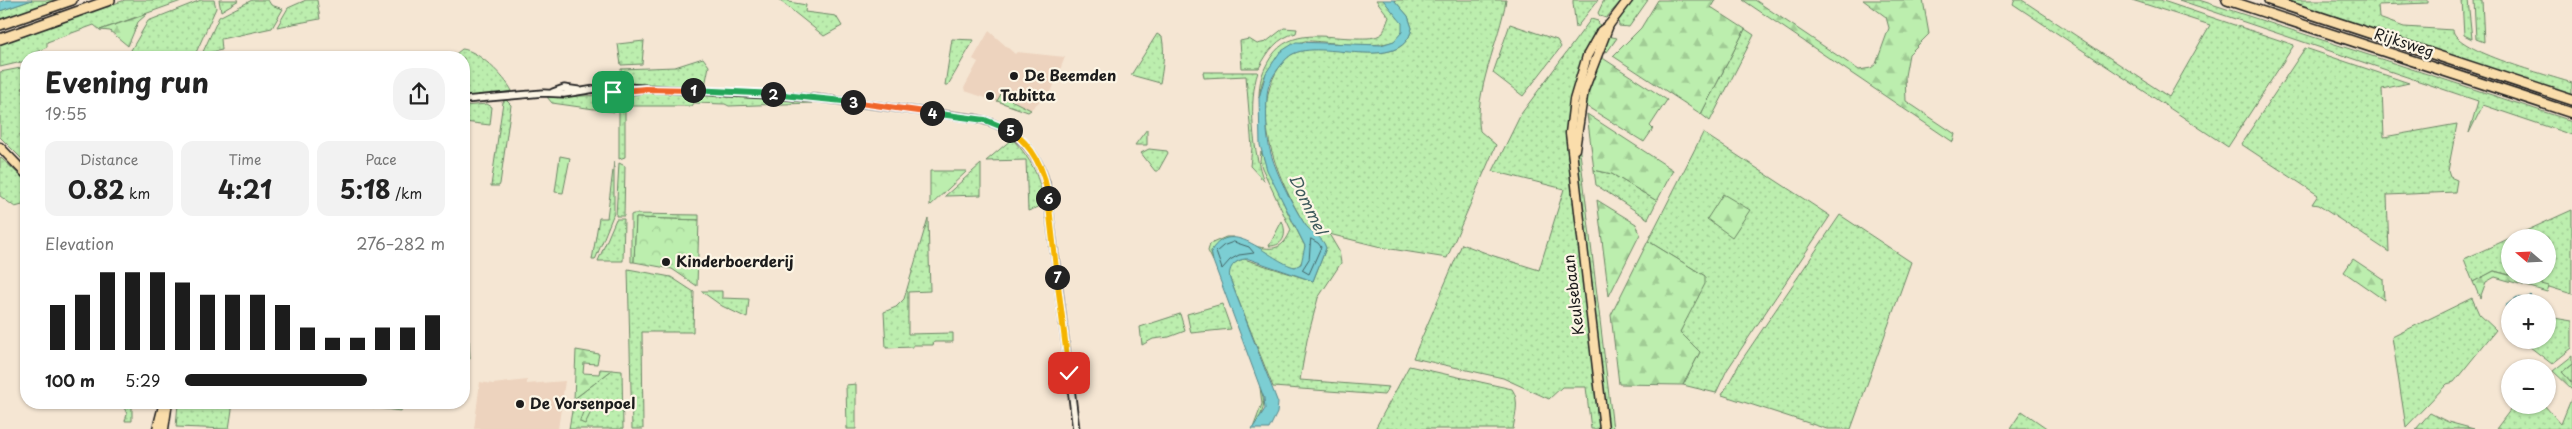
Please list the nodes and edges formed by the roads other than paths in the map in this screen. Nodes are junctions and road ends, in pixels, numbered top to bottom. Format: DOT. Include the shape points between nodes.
graph roads {
  1 [pos="72,0"];
  2 [pos="110,0"];
  3 [pos="1628,0"];
  4 [pos="2227,0"];
  5 [pos="2268,0"];
  6 [pos="0,25"];
  7 [pos="0,39"];
  8 [pos="470,99"];
  9 [pos="2572,100"];
  10 [pos="2572,113"];
  11 [pos="0,148"];
  12 [pos="17,164"];
  13 [pos="20,166"];
  14 [pos="20,167"];
  15 [pos="162,409"];
  16 [pos="166,409"];
  17 [pos="162,428"];
  18 [pos="1076,429"];
  19 [pos="1604,429"];
  1 -- 6 [label="highway"];
  2 -- 7 [label="highway"];
  3 -- 19 [label="main road, Keulsebaan" via="1609,25 1584,90 1573,158"];
  4 -- 10 [label="highway, Rijksweg"];
  5 -- 9 [label="highway, Rijksweg"];
  8 -- 18 [label="street" via="564,88 585,91 609,87 709,90 817,98 993,122 1014,134 1032,151 1046,183"];
  11 -- 12 [label="main road"];
  12 -- 13 [label="main road"];
  12 -- 14 [label="main road"];
  15 -- 17 [label="main road"];
  16 -- 17 [label="main road"];
}
